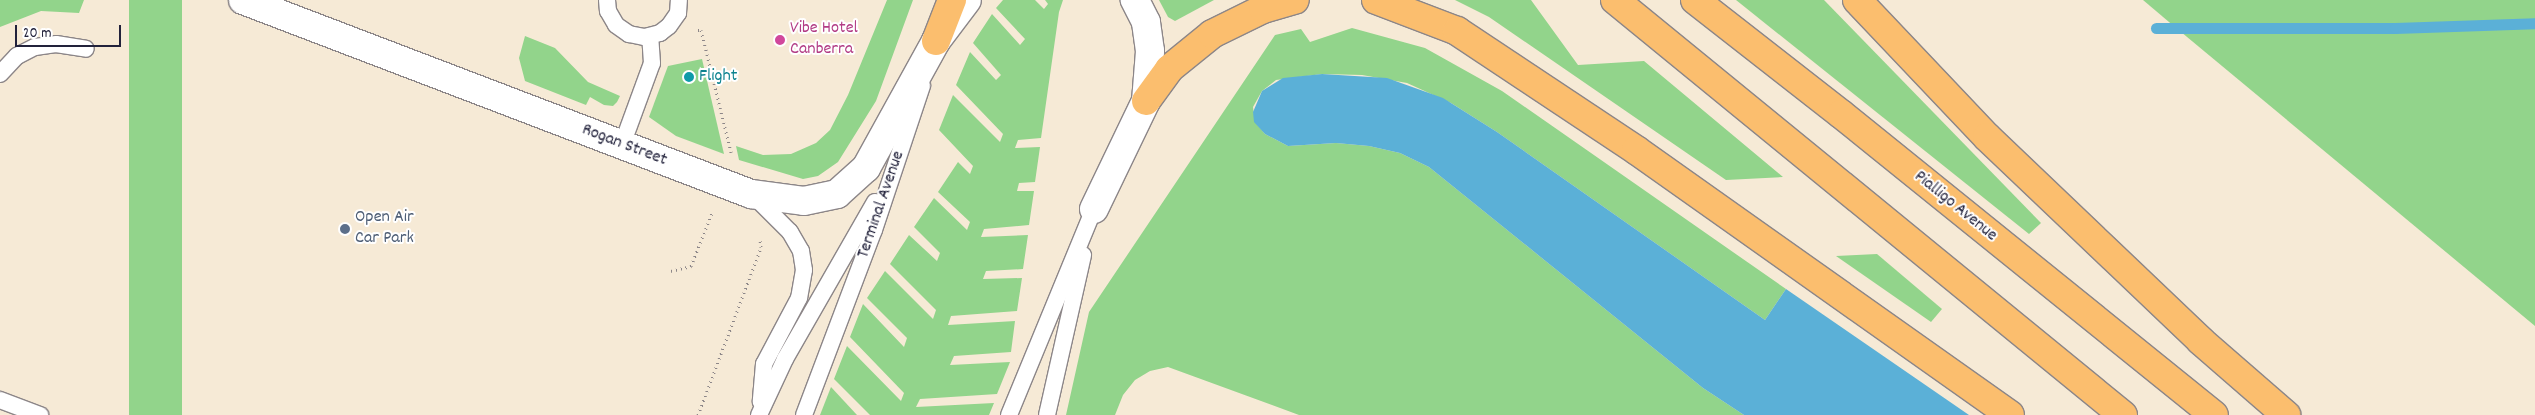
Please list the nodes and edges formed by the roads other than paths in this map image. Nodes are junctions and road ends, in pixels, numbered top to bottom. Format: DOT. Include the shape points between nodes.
graph roads {
  1 [pos="243,0"];
  2 [pos="607,0"];
  3 [pos="679,0"];
  4 [pos="946,0"];
  5 [pos="952,0"];
  6 [pos="967,0"];
  7 [pos="1135,0"];
  8 [pos="1295,0"];
  9 [pos="1376,0"];
  10 [pos="1615,0"];
  11 [pos="1695,0"];
  12 [pos="1858,0"];
  13 [pos="650,36"];
  14 [pos="936,41"];
  15 [pos="86,49"];
  16 [pos="0,74"];
  17 [pos="1146,101"];
  18 [pos="906,139"];
  19 [pos="622,145"];
  20 [pos="750,194"];
  21 [pos="1094,209"];
  22 [pos="0,400"];
  23 [pos="760,413"];
  24 [pos="40,414"];
  25 [pos="804,415"];
  26 [pos="1009,415"];
  27 [pos="1047,415"];
  28 [pos="2010,415"];
  29 [pos="2123,415"];
  30 [pos="2214,415"];
  31 [pos="2286,415"];
  1 -- 19 [label="street, Rogan Street"];
  2 -- 13 [label="lane" via="611,18 622,30 637,37"];
  3 -- 13 [label="lane" via="678,13 669,26"];
  4 -- 14 [label="main road"];
  5 -- 14 [label="main road"];
  6 -- 14 [label="street, Terminal Avenue"];
  7 -- 17 [label="street" via="1146,22 1150,51"];
  8 -- 17 [label="main road" via="1263,9 1212,34 1169,69"];
  9 -- 28 [label="main road" via="1456,31 1636,150"];
  10 -- 29 [label="main road"];
  11 -- 30 [label="main road, Pialligo Avenue" via="1842,114"];
  12 -- 31 [label="main road" via="1987,137 2201,341"];
  13 -- 19 [label="lane" via="652,63"];
  14 -- 18 [label="lane, Terminal Avenue"];
  14 -- 20 [label="street, Rogan Street" via="874,157 848,187 829,197 804,202"];
  15 -- 16 [label="lane" via="56,44 35,47 18,56"];
  17 -- 21 [label="street"];
  18 -- 23 [label="lane" via="872,209 785,359"];
  18 -- 25 [label="lane, Terminal Avenue"];
  19 -- 20 [label="street, Rogan Street"];
  20 -- 23 [label="lane" via="790,232 801,251 804,270 799,298 764,364"];
  21 -- 26 [label="lane"];
  21 -- 27 [label="lane"];
  22 -- 24 [label="lane"];
}
